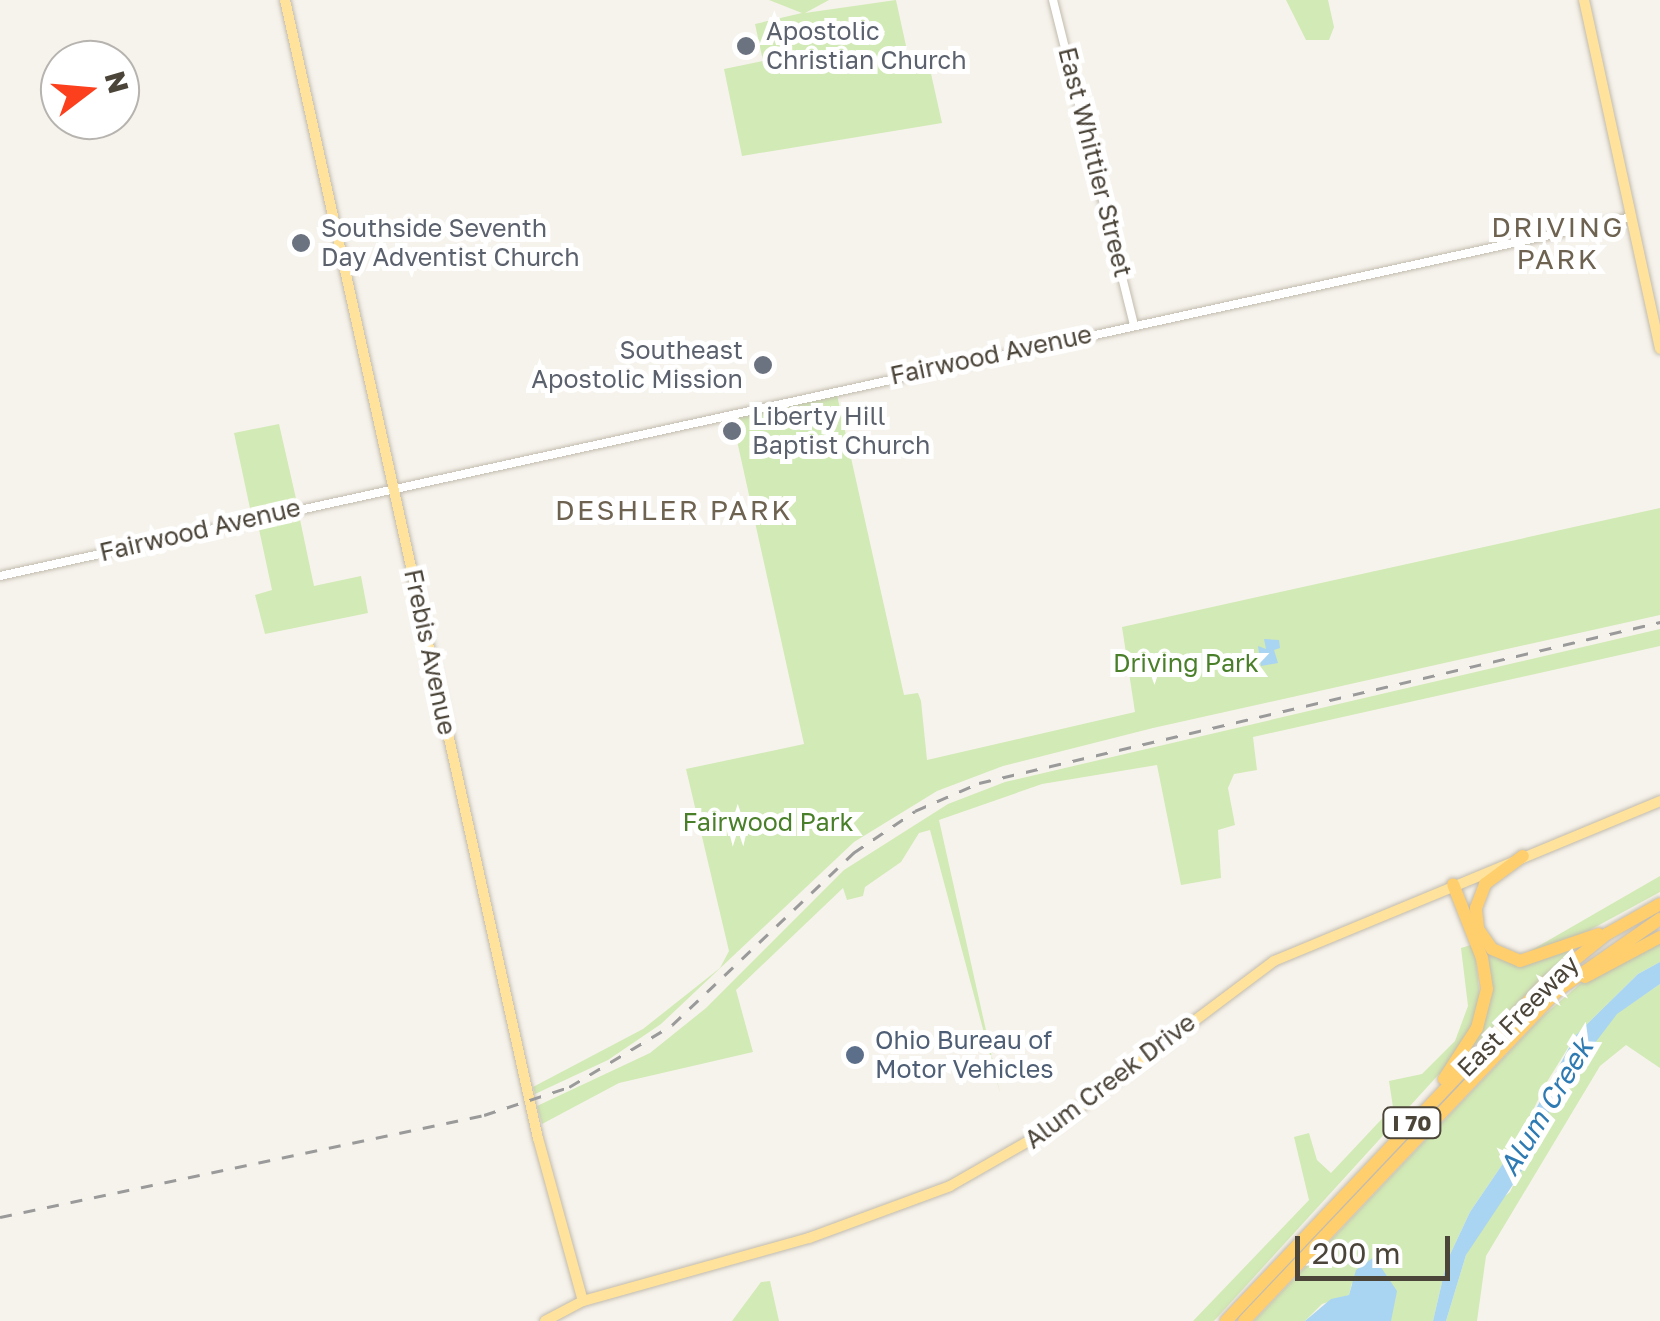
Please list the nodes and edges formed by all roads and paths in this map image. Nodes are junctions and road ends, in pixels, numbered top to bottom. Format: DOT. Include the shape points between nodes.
graph roads {
  1 [pos="285,0"];
  2 [pos="1053,0"];
  3 [pos="1584,0"];
  4 [pos="1631,216"];
  5 [pos="1134,324"];
  6 [pos="1660,349"];
  7 [pos="393,485"];
  8 [pos="0,576"];
  9 [pos="1660,801"];
  10 [pos="1524,856"];
  11 [pos="1453,884"];
  12 [pos="1660,904"];
  13 [pos="1660,918"];
  14 [pos="1479,930"];
  15 [pos="1606,934"];
  16 [pos="1660,938"];
  17 [pos="1553,995"];
  18 [pos="1412,1123"];
  19 [pos="583,1301"];
  20 [pos="544,1321"];
  21 [pos="1226,1321"];
  22 [pos="1244,1321"];
  1 -- 7 [label="main road, Frebis Avenue"];
  2 -- 5 [label="street, East Whittier Street" via="1092,135"];
  3 -- 4 [label="main road"];
  4 -- 5 [label="street, Fairwood Avenue"];
  4 -- 6 [label="main road"];
  5 -- 7 [label="street, Fairwood Avenue"];
  7 -- 8 [label="street, Fairwood Avenue"];
  7 -- 19 [label="main road, Frebis Avenue" via="538,1138"];
  9 -- 10 [label="main road, Alum Creek Drive"];
  10 -- 11 [label="main road, Alum Creek Drive"];
  10 -- 14 [label="highway" via="1485,884 1476,908"];
  11 -- 14 [label="highway"];
  11 -- 18 [label="highway" via="1482,958 1486,996 1465,1050"];
  11 -- 19 [label="main road, Alum Creek Drive" via="1274,961 1054,1127 963,1180 790,1244"];
  12 -- 15 [label="highway, East Freeway / I 70"];
  13 -- 17 [label="highway, East Freeway / I 70"];
  14 -- 15 [label="highway" via="1492,950 1520,961"];
  15 -- 18 [label="highway, East Freeway / I 70" via="1538,990"];
  16 -- 17 [label="highway"];
  17 -- 22 [label="highway, East Freeway / I 70"];
  18 -- 21 [label="highway, East Freeway / I 70"];
  19 -- 20 [label="main road, Alum Creek Drive"];
}
